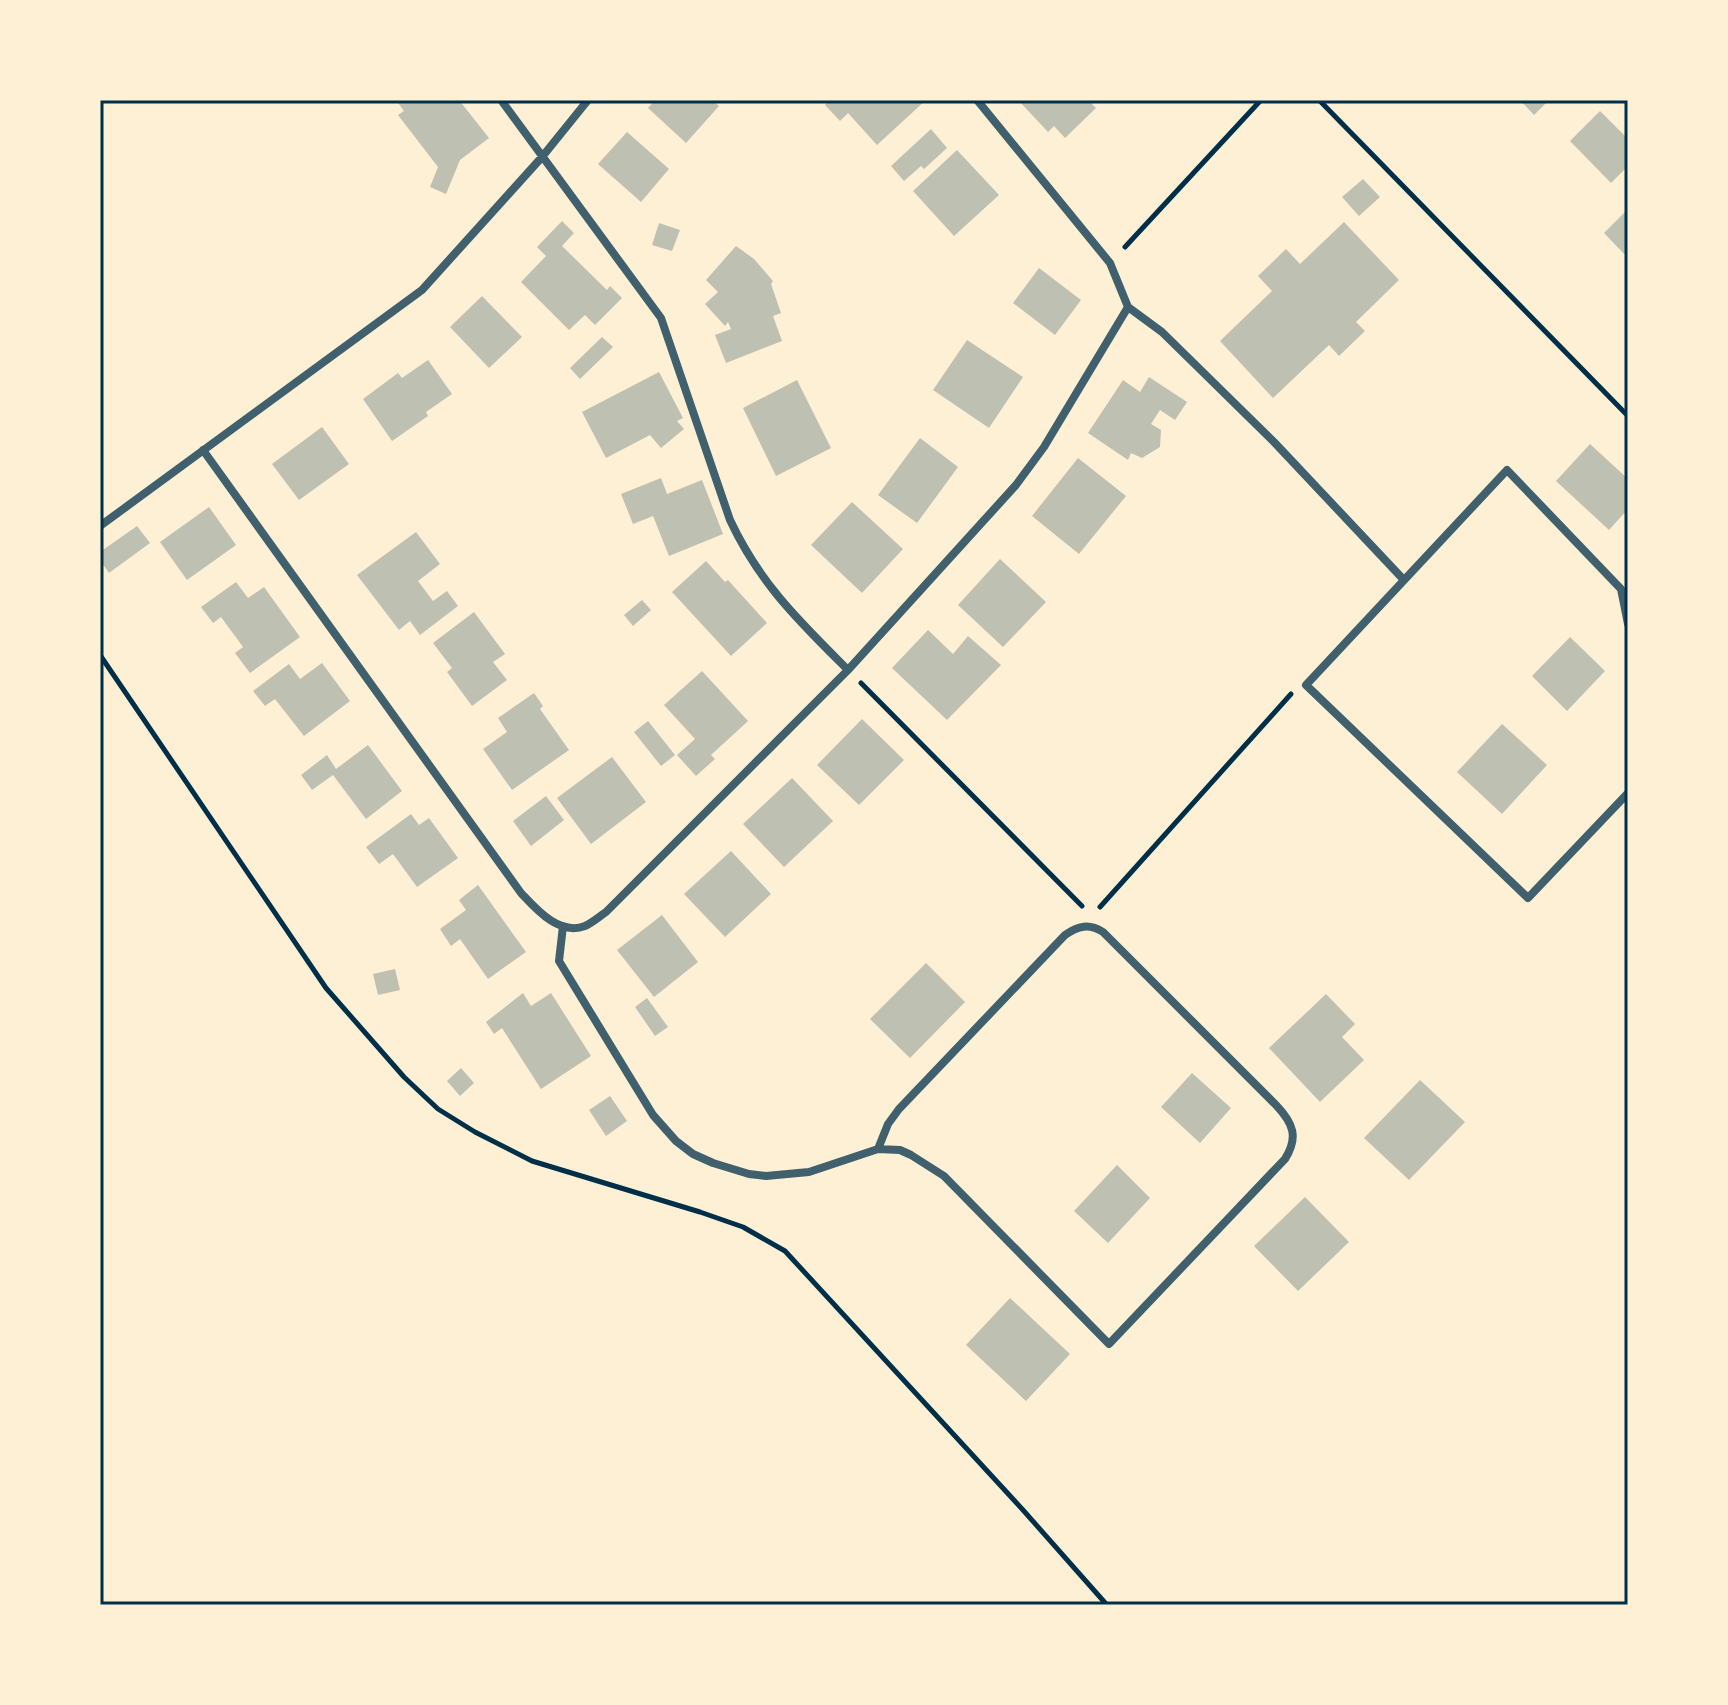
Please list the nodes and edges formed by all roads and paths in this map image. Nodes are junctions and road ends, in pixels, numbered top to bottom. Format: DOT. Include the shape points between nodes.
graph roads {
  1 [pos="501,100"];
  2 [pos="588,100"];
  3 [pos="977,100"];
  4 [pos="1261,100"];
  5 [pos="1319,100"];
  6 [pos="542,157"];
  7 [pos="1110,263"];
  8 [pos="1128,307"];
  9 [pos="1628,416"];
  10 [pos="203,450"];
  11 [pos="100,526"];
  12 [pos="1403,579"];
  13 [pos="1628,624"];
  14 [pos="100,655"];
  15 [pos="848,670"];
  16 [pos="1306,685"];
  17 [pos="1628,793"];
  18 [pos="1089,925"];
  19 [pos="563,926"];
  20 [pos="878,1149"];
  21 [pos="1107,1605"];
  1 -- 6 [label="street"];
  2 -- 6 [label="street"];
  3 -- 7 [label="street"];
  4 -- 7 [label="path"];
  5 -- 9 [label="path"];
  6 -- 10 [label="street" via="422,290"];
  6 -- 15 [label="street" via="661,318 745,552 770,589"];
  7 -- 8 [label="street"];
  8 -- 12 [label="street" via="1162,332 1274,442"];
  8 -- 15 [label="street" via="1016,485"];
  10 -- 11 [label="street"];
  10 -- 19 [label="street" via="521,893 543,917"];
  12 -- 13 [label="street" via="1507,470 1621,589"];
  12 -- 16 [label="street"];
  14 -- 21 [label="path" via="326,988 404,1077 438,1109 532,1161 743,1227 785,1251"];
  15 -- 18 [label="path" via="1080,901"];
  15 -- 19 [label="street" via="606,912 583,927"];
  16 -- 17 [label="street" via="1528,898"];
  16 -- 18 [label="path" via="1296,688"];
  18 -- 20 [label="street" via="1065,935 899,1109"];
  18 -- 20 [label="street" via="1103,932 1283,1113 1294,1138 1285,1159 1109,1344 944,1176 900,1150"];
  19 -- 20 [label="street" via="559,961 653,1115 693,1154 749,1174 809,1172"];
}
